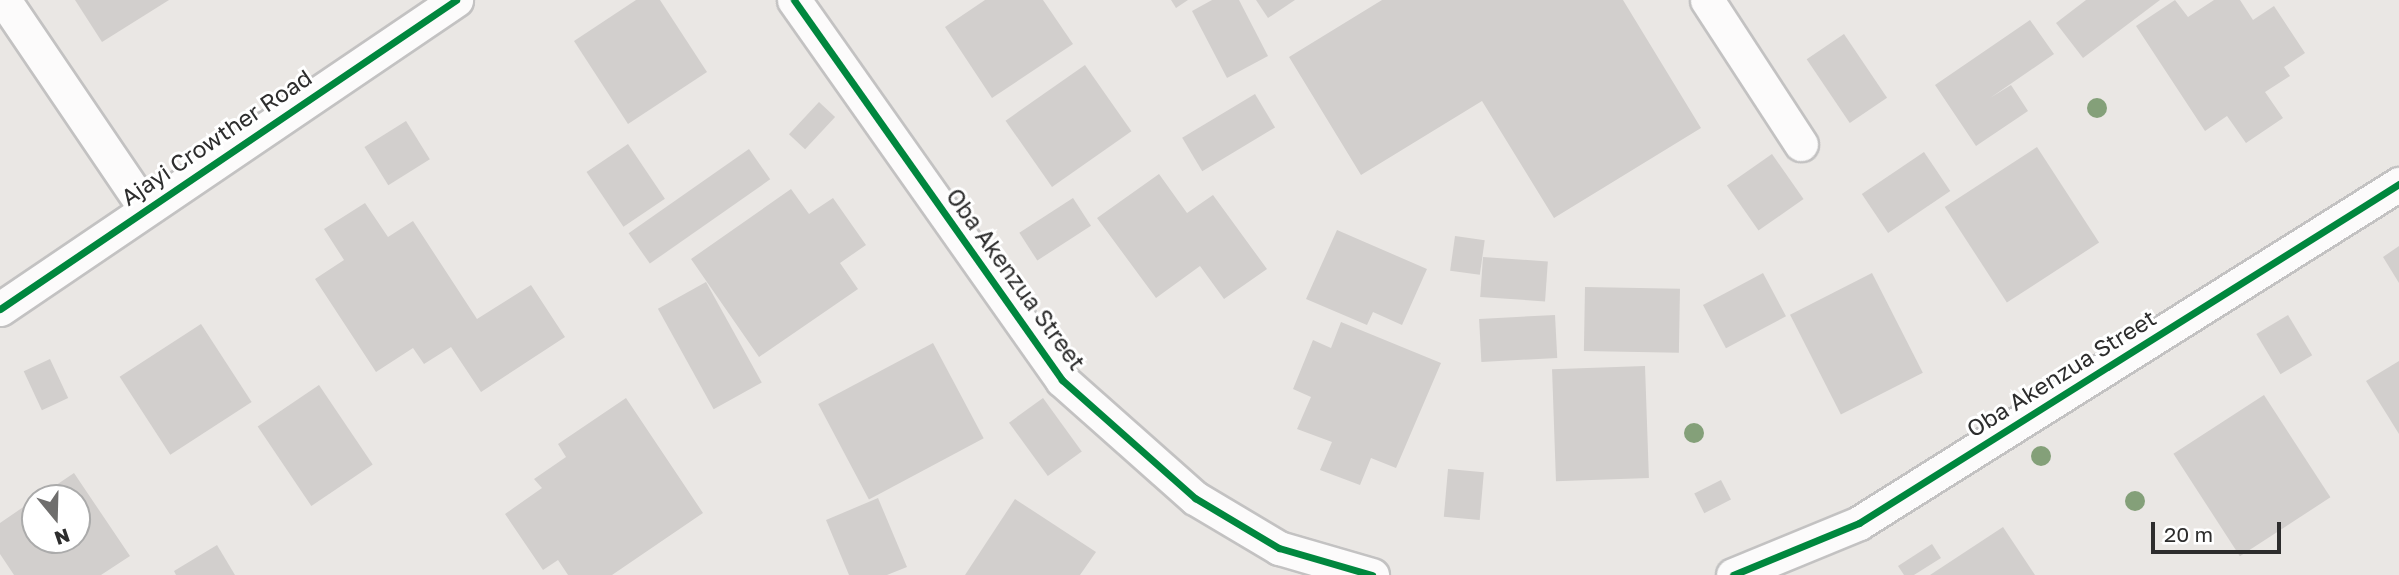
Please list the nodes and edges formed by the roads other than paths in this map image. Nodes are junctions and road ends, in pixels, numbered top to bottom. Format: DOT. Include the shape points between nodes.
graph roads {
  1 [pos="4,0"];
  2 [pos="456,0"];
  3 [pos="794,0"];
  4 [pos="1707,0"];
  5 [pos="1801,144"];
  6 [pos="2399,184"];
  7 [pos="145,208"];
  8 [pos="0,309"];
  9 [pos="1372,575"];
  10 [pos="1733,575"];
  1 -- 7 [label="street"];
  2 -- 7 [label="street, Ajayi Crowther Road"];
  3 -- 9 [label="street, Oba Akenzua Street" via="1062,380 1195,498 1279,548"];
  4 -- 5 [label="street"];
  6 -- 10 [label="street, Oba Akenzua Street" via="1859,523"];
  7 -- 8 [label="street, Ajayi Crowther Road"];
}
